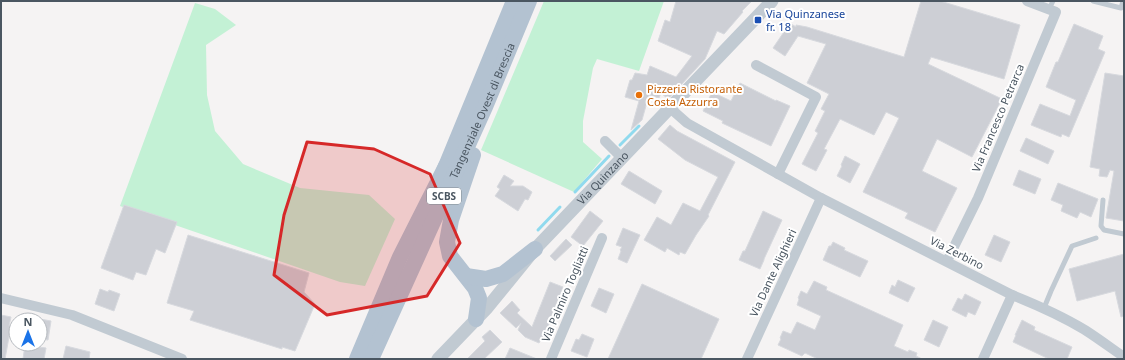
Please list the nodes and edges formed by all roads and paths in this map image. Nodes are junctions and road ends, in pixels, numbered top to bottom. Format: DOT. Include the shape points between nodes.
graph roads {
  1 [pos="507,1"];
  2 [pos="514,1"];
  3 [pos="529,1"];
  4 [pos="772,1"];
  5 [pos="1027,1"];
  6 [pos="1093,1"];
  7 [pos="1123,1"];
  8 [pos="1051,5"];
  9 [pos="492,56"];
  10 [pos="756,65"];
  11 [pos="485,107"];
  12 [pos="670,108"];
  13 [pos="605,141"];
  14 [pos="622,158"];
  15 [pos="446,166"];
  16 [pos="778,174"];
  17 [pos="821,198"];
  18 [pos="1103,200"];
  19 [pos="1124,234"];
  20 [pos="602,238"];
  21 [pos="1096,238"];
  22 [pos="535,249"];
  23 [pos="947,261"];
  24 [pos="466,276"];
  25 [pos="403,286"];
  26 [pos="1012,295"];
  27 [pos="1,298"];
  28 [pos="1044,308"];
  29 [pos="476,319"];
  30 [pos="1124,357"];
  31 [pos="182,359"];
  32 [pos="357,359"];
  33 [pos="371,359"];
  34 [pos="438,359"];
  35 [pos="551,359"];
  36 [pos="747,359"];
  37 [pos="983,359"];
  1 -- 9 [label="street" via="497,27"];
  2 -- 9 [label="main road, Tangenziale Ovest di Brescia / SCBS"];
  3 -- 11 [label="main road, Tangenziale Ovest di Brescia / SCBS"];
  4 -- 12 [label="street, Via Quinzano"];
  5 -- 8 [label="street, Via Francesco Petrarca"];
  6 -- 7 [label="lane" via="1121,8"];
  8 -- 23 [label="street, Via Francesco Petrarca" via="1056,12 978,198"];
  9 -- 15 [label="main road, Tangenziale Ovest di Brescia / SCBS"];
  10 -- 16 [label="street" via="816,97"];
  11 -- 24 [label="main road" via="479,135 451,220 447,242 450,256"];
  11 -- 25 [label="main road, Tangenziale Ovest di Brescia / SCBS"];
  12 -- 14 [label="street, Via Quinzano"];
  12 -- 16 [label="street, Via Zerbino" via="686,123"];
  13 -- 14 [label="street"];
  14 -- 22 [label="street, Via Quinzano"];
  15 -- 25 [label="main road, Tangenziale Ovest di Brescia / SCBS"];
  15 -- 32 [label="main road" via="400,257"];
  16 -- 17 [label="street, Via Zerbino"];
  17 -- 23 [label="street, Via Zerbino"];
  17 -- 36 [label="street, Via Dante Alighieri"];
  18 -- 19 [label="lane" via="1101,226 1104,230"];
  20 -- 35 [label="street, Via Palmiro Togliatti"];
  21 -- 28 [label="lane" via="1072,246"];
  22 -- 24 [label="main road" via="503,274 486,279"];
  22 -- 29 [label="street, Via Quinzano"];
  23 -- 26 [label="street, Via Zerbino"];
  24 -- 29 [label="main road" via="479,298"];
  25 -- 33 [label="main road, Tangenziale Ovest di Brescia / SCBS"];
  26 -- 28 [label="street, Via Zerbino"];
  26 -- 37 [label="street"];
  27 -- 31 [label="street" via="72,315"];
  28 -- 30 [label="street, Via Zerbino" via="1085,330"];
  29 -- 34 [label="street, Via Quinzano"];
}
